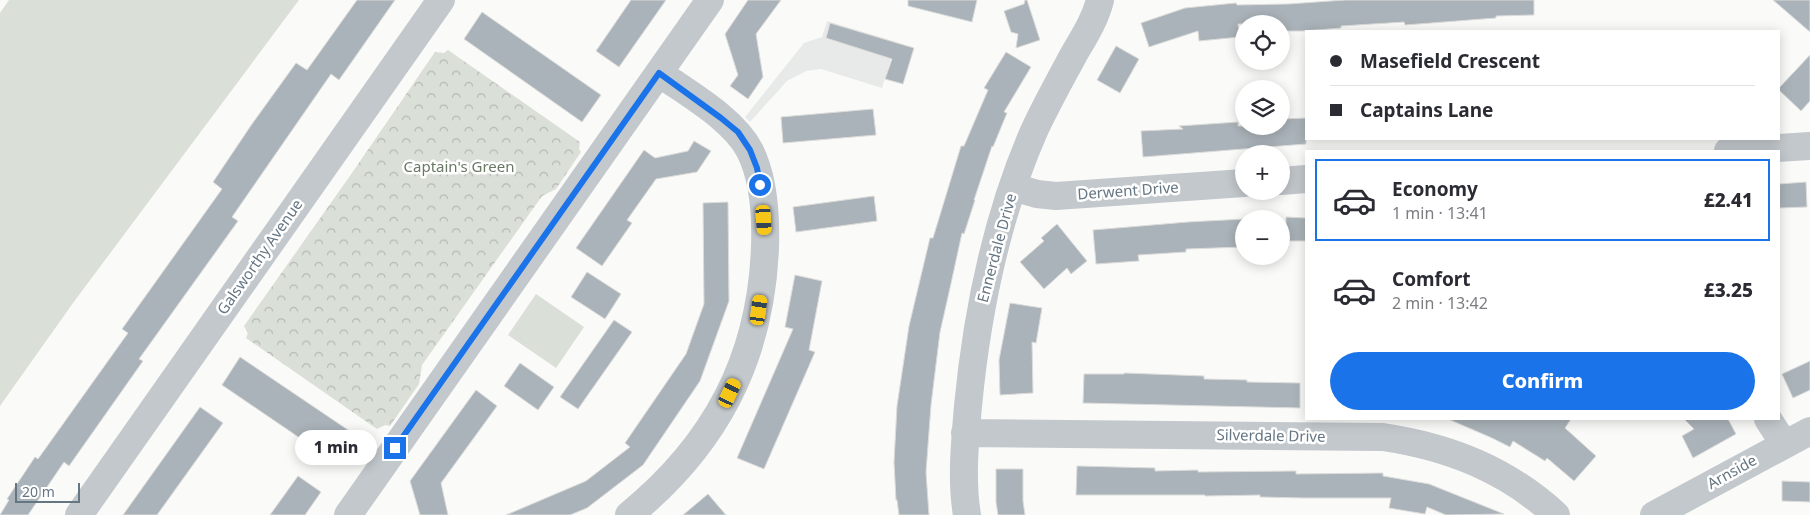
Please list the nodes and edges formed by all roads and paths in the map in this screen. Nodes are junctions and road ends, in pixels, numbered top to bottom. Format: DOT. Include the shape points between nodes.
graph roads {
  1 [pos="441,0"];
  2 [pos="710,0"];
  3 [pos="1100,0"];
  4 [pos="659,73"];
  5 [pos="1810,146"];
  6 [pos="1744,150"];
  7 [pos="1305,179"];
  8 [pos="1290,180"];
  9 [pos="1235,184"];
  10 [pos="1013,188"];
  11 [pos="1769,420"];
  12 [pos="1810,430"];
  13 [pos="966,434"];
  14 [pos="1784,444"];
  15 [pos="642,511"];
  16 [pos="79,515"];
  17 [pos="348,515"];
  18 [pos="967,515"];
  19 [pos="1556,515"];
  20 [pos="1654,515"];
  1 -- 16 [label="street, Galsworthy Avenue"];
  2 -- 4 [label="street"];
  3 -- 10 [label="street, Ennerdale Drive" via="1091,25 1041,116"];
  4 -- 15 [label="street" via="732,126 750,150 762,198 764,259 754,330 730,393 699,443"];
  4 -- 17 [label="street"];
  5 -- 6 [label="street"];
  7 -- 8 [label="street"];
  9 -- 10 [label="street, Derwent Drive" via="1056,196"];
  10 -- 13 [label="street, Ennerdale Drive" via="983,298"];
  11 -- 14 [label="street"];
  12 -- 14 [label="street, Arnside"];
  13 -- 18 [label="street, Ennerdale Drive" via="964,479"];
  13 -- 19 [label="street, Silverdale Drive" via="1383,437 1416,442 1481,465 1515,483"];
  14 -- 20 [label="street, Arnside"];
}
